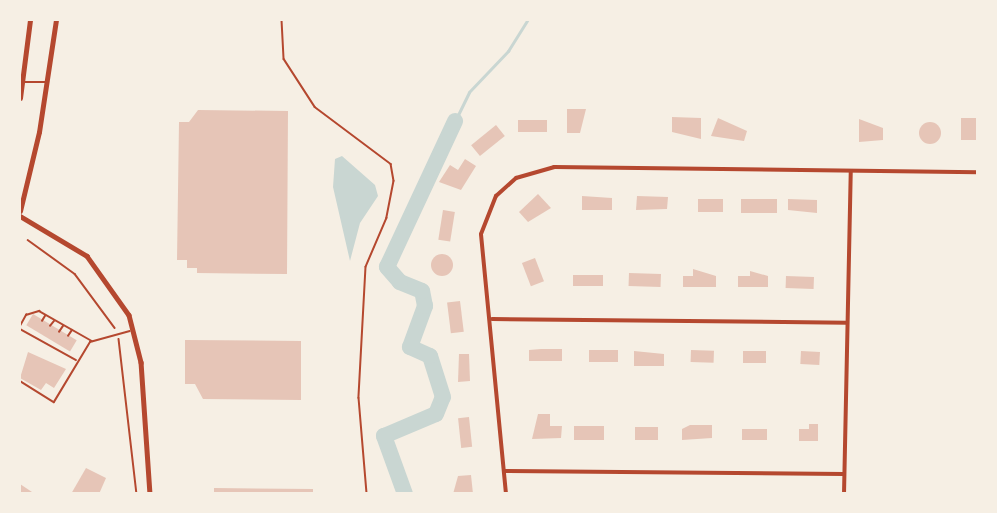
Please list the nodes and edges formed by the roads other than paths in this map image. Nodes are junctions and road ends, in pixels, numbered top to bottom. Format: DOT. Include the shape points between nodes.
graph roads {
  1 [pos="30,20"];
  2 [pos="56,20"];
  3 [pos="22,82"];
  4 [pos="47,82"];
  5 [pos="20,98"];
  6 [pos="851,171"];
  7 [pos="978,172"];
  8 [pos="20,211"];
  9 [pos="20,216"];
  10 [pos="46,315"];
  11 [pos="492,319"];
  12 [pos="54,320"];
  13 [pos="42,321"];
  14 [pos="847,323"];
  15 [pos="64,325"];
  16 [pos="50,326"];
  17 [pos="20,327"];
  18 [pos="72,330"];
  19 [pos="134,330"];
  20 [pos="36,331"];
  21 [pos="60,332"];
  22 [pos="45,335"];
  23 [pos="33,336"];
  24 [pos="68,336"];
  25 [pos="42,341"];
  26 [pos="54,341"];
  27 [pos="93,341"];
  28 [pos="51,346"];
  29 [pos="62,346"];
  30 [pos="60,351"];
  31 [pos="77,361"];
  32 [pos="20,381"];
  33 [pos="504,471"];
  34 [pos="844,474"];
  35 [pos="150,494"];
  36 [pos="506,494"];
  37 [pos="844,494"];
  1 -- 3 [label="main road"];
  2 -- 4 [label="main road"];
  3 -- 4 [label="lane"];
  3 -- 5 [label="main road"];
  4 -- 8 [label="main road"];
  6 -- 7 [label="street"];
  6 -- 11 [label="street" via="554,167 516,178 488,208 481,234"];
  6 -- 14 [label="street"];
  9 -- 19 [label="street" via="87,256 117,294"];
  10 -- 12 [label="lane"];
  10 -- 13 [label="lane"];
  10 -- 17 [label="lane" via="33,312"];
  11 -- 14 [label="street"];
  11 -- 33 [label="street"];
  12 -- 15 [label="lane"];
  12 -- 16 [label="lane"];
  14 -- 34 [label="street"];
  15 -- 18 [label="lane"];
  15 -- 21 [label="lane"];
  17 -- 23 [label="lane"];
  18 -- 24 [label="lane"];
  18 -- 27 [label="lane"];
  19 -- 27 [label="lane"];
  19 -- 35 [label="street" via="141,362"];
  20 -- 23 [label="lane"];
  22 -- 25 [label="lane"];
  23 -- 25 [label="lane"];
  25 -- 28 [label="lane"];
  26 -- 28 [label="lane"];
  27 -- 31 [label="lane"];
  28 -- 30 [label="lane"];
  29 -- 30 [label="lane"];
  30 -- 31 [label="lane"];
  31 -- 32 [label="lane" via="54,402"];
  33 -- 34 [label="street"];
  33 -- 36 [label="street"];
  34 -- 37 [label="street"];
}
